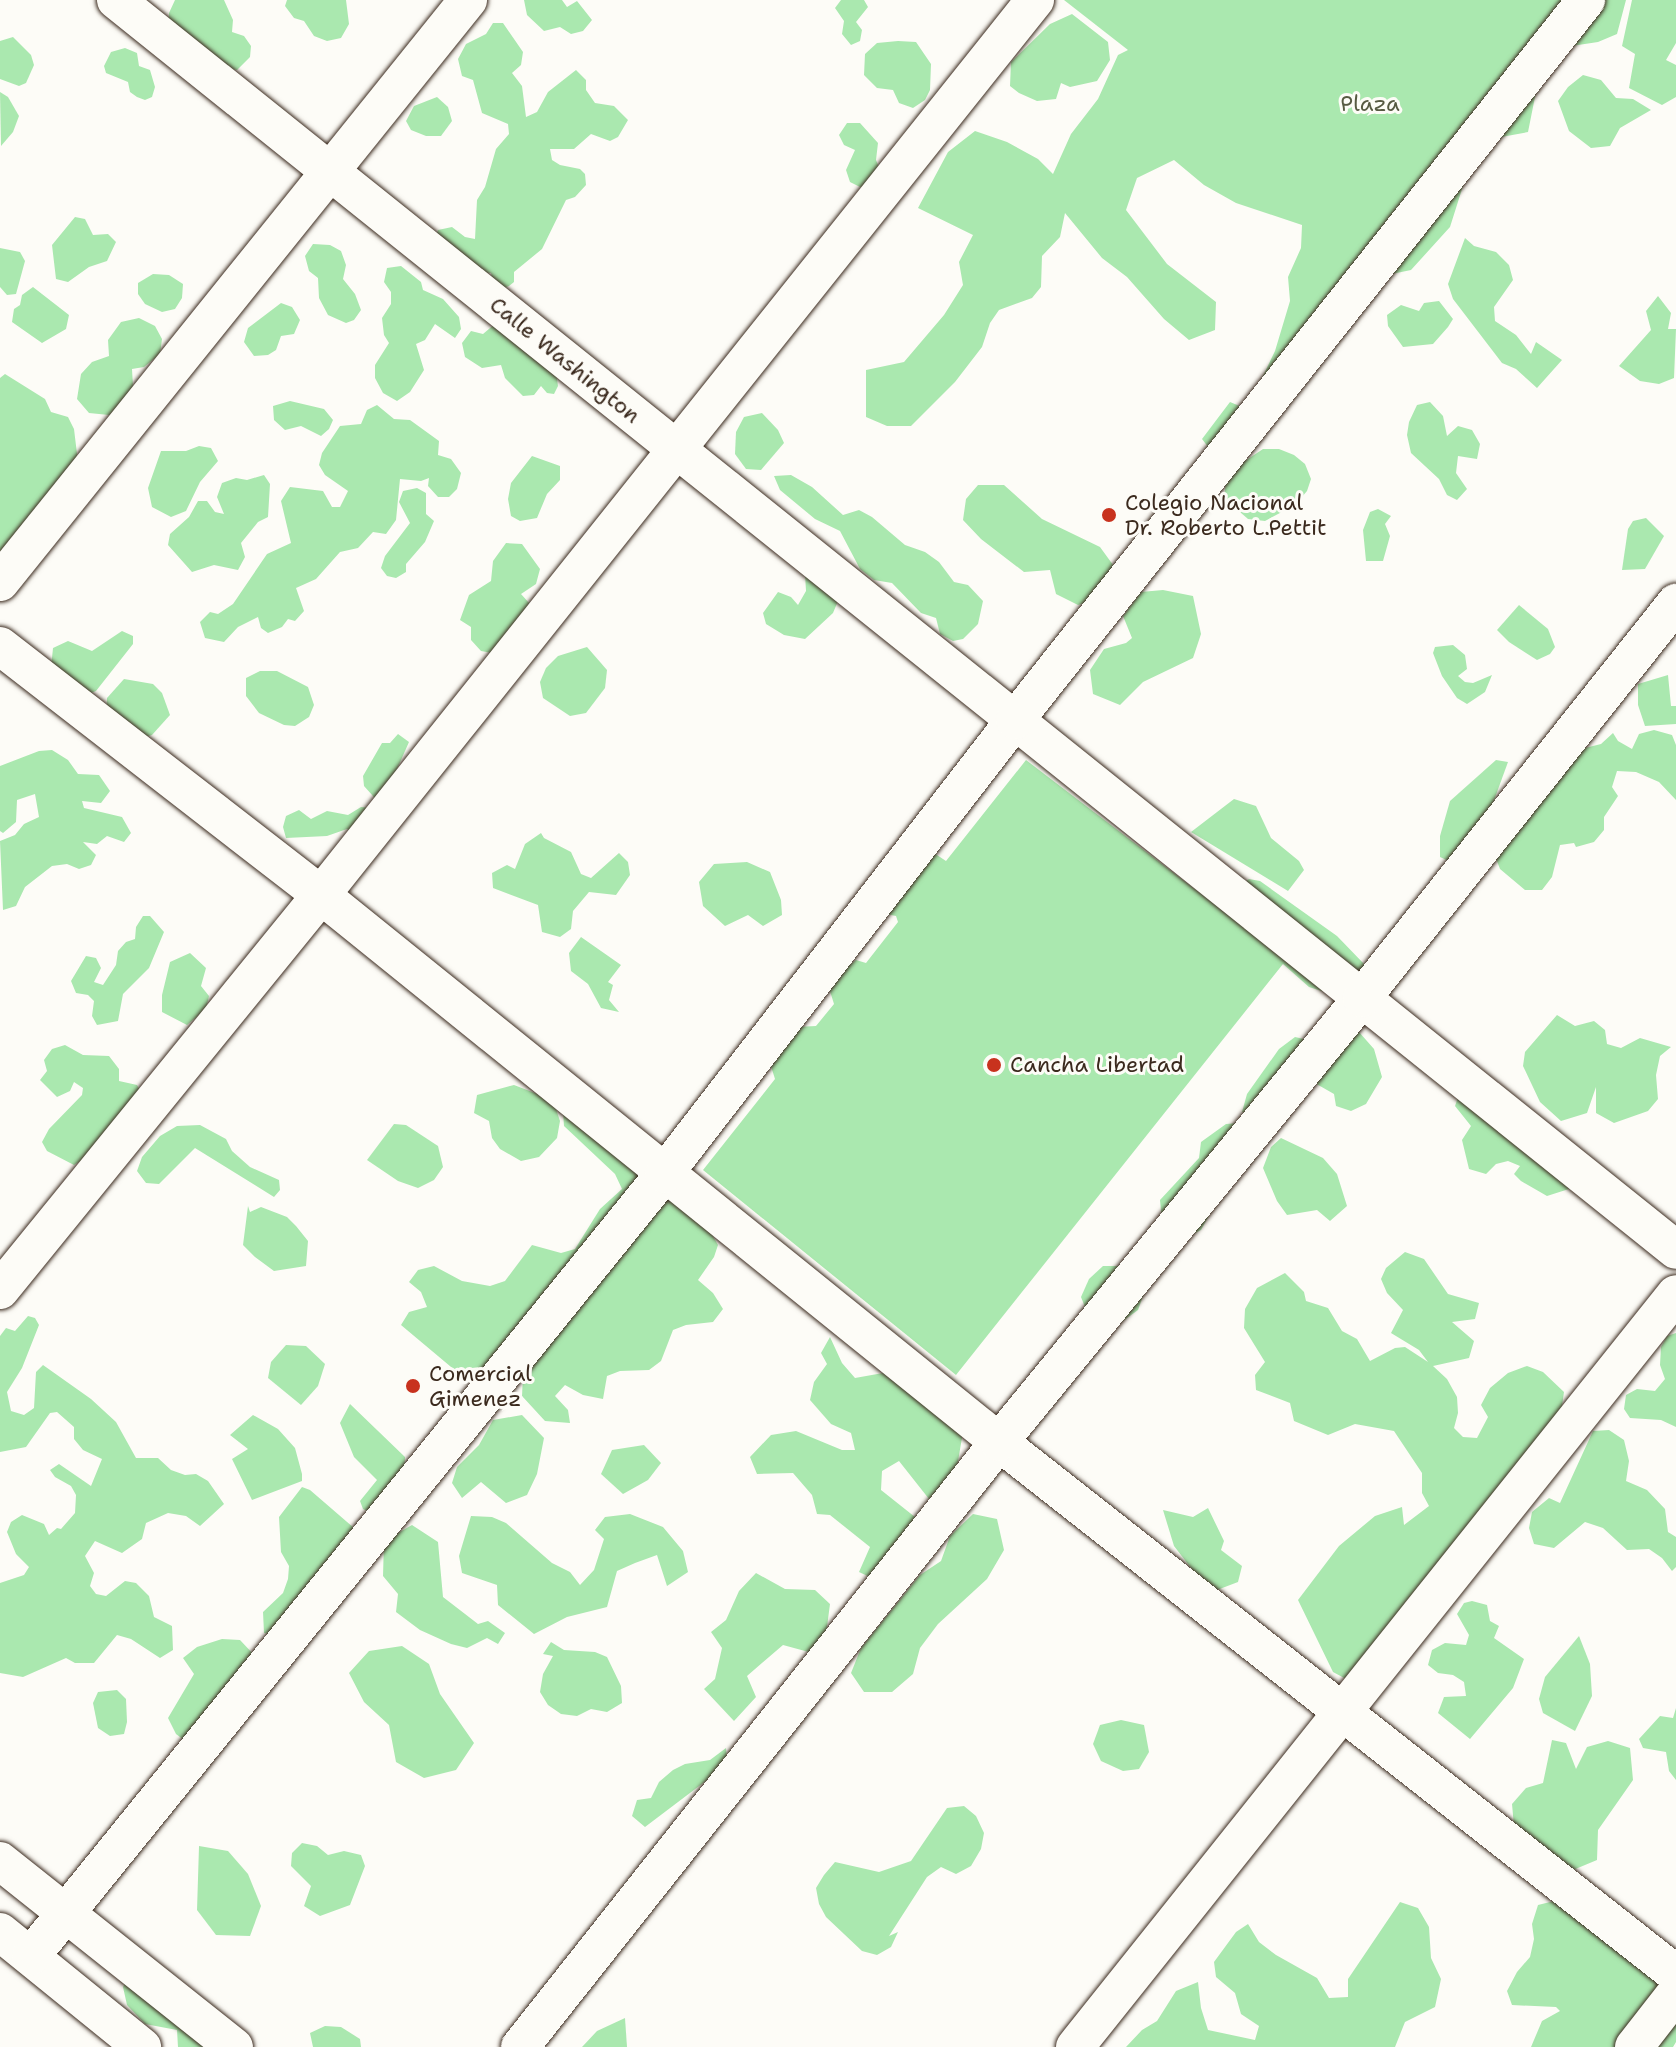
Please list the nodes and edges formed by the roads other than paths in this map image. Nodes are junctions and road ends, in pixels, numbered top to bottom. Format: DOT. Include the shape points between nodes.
graph roads {
  1 [pos="116,0"];
  2 [pos="468,0"];
  3 [pos="1035,0"];
  4 [pos="1586,0"];
  5 [pos="329,171"];
  6 [pos="677,450"];
  7 [pos="0,582"];
  8 [pos="1676,603"];
  9 [pos="0,646"];
  10 [pos="1015,720"];
  11 [pos="321,895"];
  12 [pos="1362,998"];
  13 [pos="664,1174"];
  14 [pos="1676,1250"];
  15 [pos="0,1290"];
  16 [pos="1676,1294"];
  17 [pos="999,1442"];
  18 [pos="1344,1714"];
  19 [pos="0,1861"];
  20 [pos="65,1914"];
  21 [pos="0,1932"];
  22 [pos="31,1956"];
  23 [pos="1676,1974"];
  24 [pos="1676,1993"];
  25 [pos="142,2047"];
  26 [pos="234,2047"];
  27 [pos="520,2047"];
  28 [pos="1075,2047"];
  29 [pos="1634,2047"];
  1 -- 5 [label="street, Calle Washington"];
  2 -- 5 [label="street"];
  3 -- 6 [label="street"];
  4 -- 10 [label="street"];
  5 -- 6 [label="street, Calle Washington"];
  5 -- 7 [label="street"];
  6 -- 10 [label="street, Calle Washington"];
  6 -- 11 [label="street"];
  8 -- 12 [label="street"];
  9 -- 11 [label="street"];
  10 -- 12 [label="street, Calle Washington"];
  10 -- 13 [label="street"];
  11 -- 13 [label="street"];
  11 -- 15 [label="street"];
  12 -- 14 [label="street, Calle Washington"];
  12 -- 17 [label="street"];
  13 -- 17 [label="street"];
  13 -- 20 [label="street"];
  16 -- 18 [label="street"];
  17 -- 18 [label="street"];
  17 -- 27 [label="street"];
  18 -- 23 [label="street"];
  18 -- 28 [label="street"];
  19 -- 20 [label="street"];
  20 -- 22 [label="street"];
  20 -- 26 [label="street"];
  21 -- 22 [label="street"];
  22 -- 25 [label="street"];
  24 -- 29 [label="street"];
}
